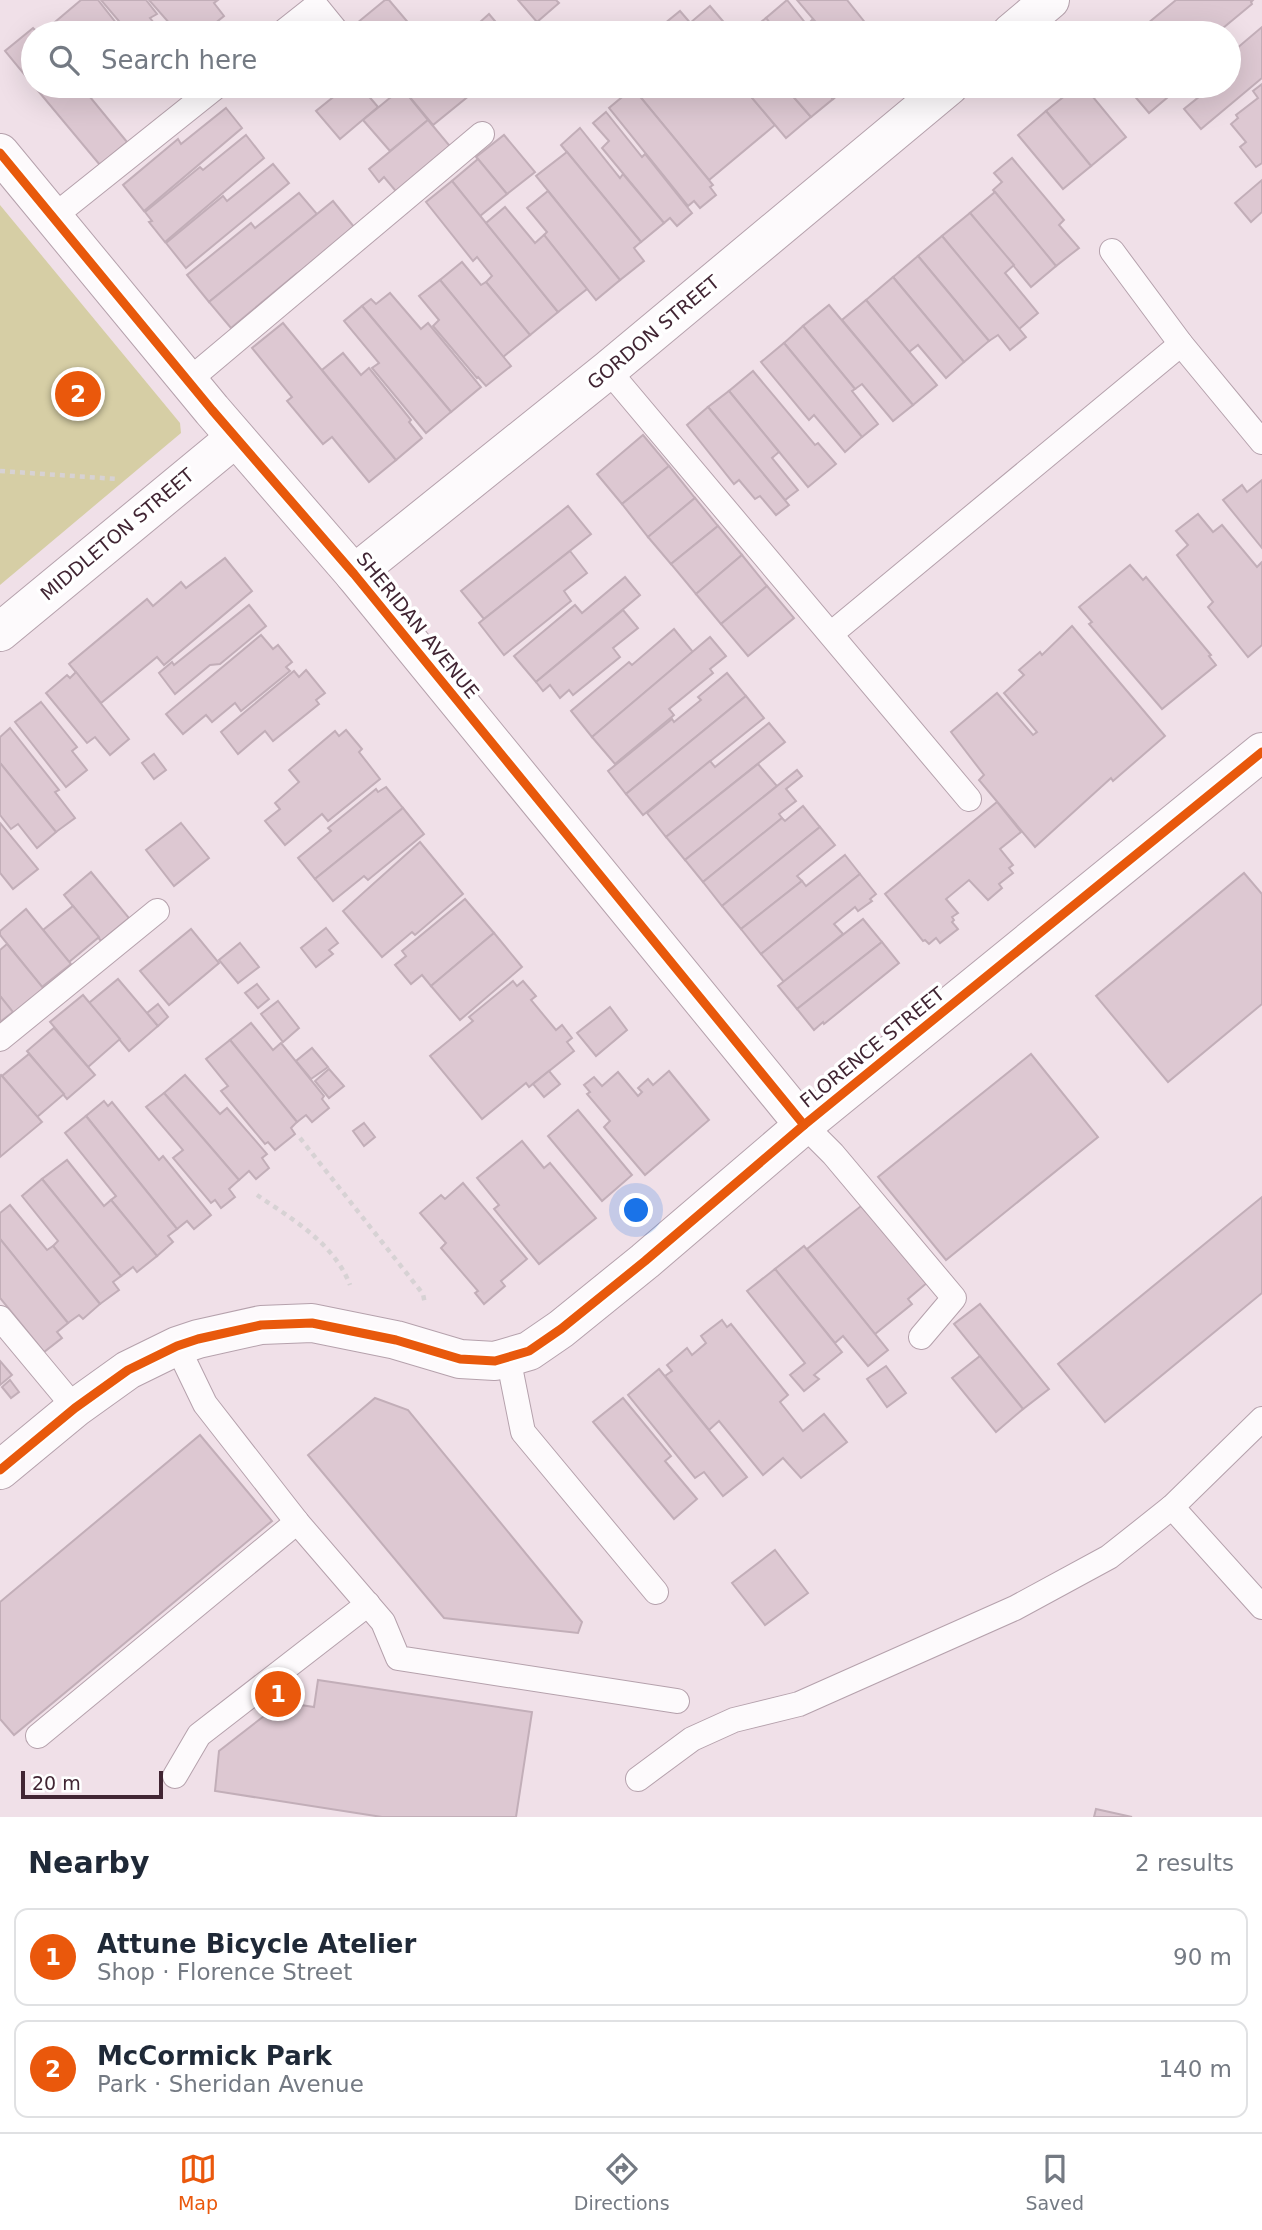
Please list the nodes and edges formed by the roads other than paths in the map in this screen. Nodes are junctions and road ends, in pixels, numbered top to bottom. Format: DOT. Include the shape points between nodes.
graph roads {
  1 [pos="1050,0"];
  2 [pos="297,21"];
  3 [pos="328,21"];
  4 [pos="1025,21"];
  5 [pos="202,98"];
  6 [pos="934,98"];
  7 [pos="482,134"];
  8 [pos="0,153"];
  9 [pos="53,217"];
  10 [pos="1112,251"];
  11 [pos="1181,344"];
  12 [pos="608,370"];
  13 [pos="188,381"];
  14 [pos="235,438"];
  15 [pos="1262,442"];
  16 [pos="354,574"];
  17 [pos="0,632"];
  18 [pos="832,634"];
  19 [pos="1262,751"];
  20 [pos="969,799"];
  21 [pos="158,911"];
  22 [pos="0,1039"];
  23 [pos="804,1125"];
  24 [pos="0,1318"];
  25 [pos="921,1337"];
  26 [pos="177,1346"];
  27 [pos="508,1357"];
  28 [pos="75,1408"];
  29 [pos="1262,1419"];
  30 [pos="0,1470"];
  31 [pos="1172,1507"];
  32 [pos="297,1522"];
  33 [pos="656,1592"];
  34 [pos="368,1604"];
  35 [pos="1262,1607"];
  36 [pos="677,1701"];
  37 [pos="38,1735"];
  38 [pos="176,1776"];
  39 [pos="638,1779"];
  1 -- 4 [label="street"];
  2 -- 3 [label="lane" via="316,6"];
  5 -- 9 [label="lane"];
  6 -- 12 [label="street, GORDON STREET"];
  7 -- 13 [label="lane"];
  8 -- 9 [label="street, SHERIDAN AVENUE"];
  9 -- 13 [label="street, SHERIDAN AVENUE"];
  10 -- 11 [label="lane"];
  11 -- 15 [label="lane"];
  11 -- 18 [label="lane"];
  12 -- 16 [label="street, GORDON STREET"];
  12 -- 18 [label="lane"];
  13 -- 14 [label="street, SHERIDAN AVENUE"];
  14 -- 16 [label="street, SHERIDAN AVENUE"];
  14 -- 17 [label="street, MIDDLETON STREET"];
  16 -- 23 [label="street, SHERIDAN AVENUE"];
  18 -- 20 [label="lane"];
  19 -- 23 [label="street, FLORENCE STREET"];
  21 -- 22 [label="lane"];
  23 -- 25 [label="lane" via="954,1298"];
  23 -- 27 [label="street, FLORENCE STREET" via="561,1329 529,1351"];
  24 -- 28 [label="lane"];
  26 -- 27 [label="street, FLORENCE STREET" via="261,1325 312,1323 460,1359"];
  26 -- 28 [label="street, FLORENCE STREET" via="128,1370"];
  26 -- 32 [label="lane" via="205,1404"];
  27 -- 33 [label="lane" via="523,1432"];
  28 -- 30 [label="street, FLORENCE STREET"];
  29 -- 31 [label="lane"];
  31 -- 35 [label="lane"];
  31 -- 39 [label="lane" via="1109,1557 1015,1608 799,1704 734,1720 692,1739"];
  32 -- 34 [label="lane"];
  32 -- 37 [label="lane"];
  34 -- 36 [label="lane" via="383,1622 398,1658"];
  34 -- 38 [label="lane" via="198,1735"];
}
